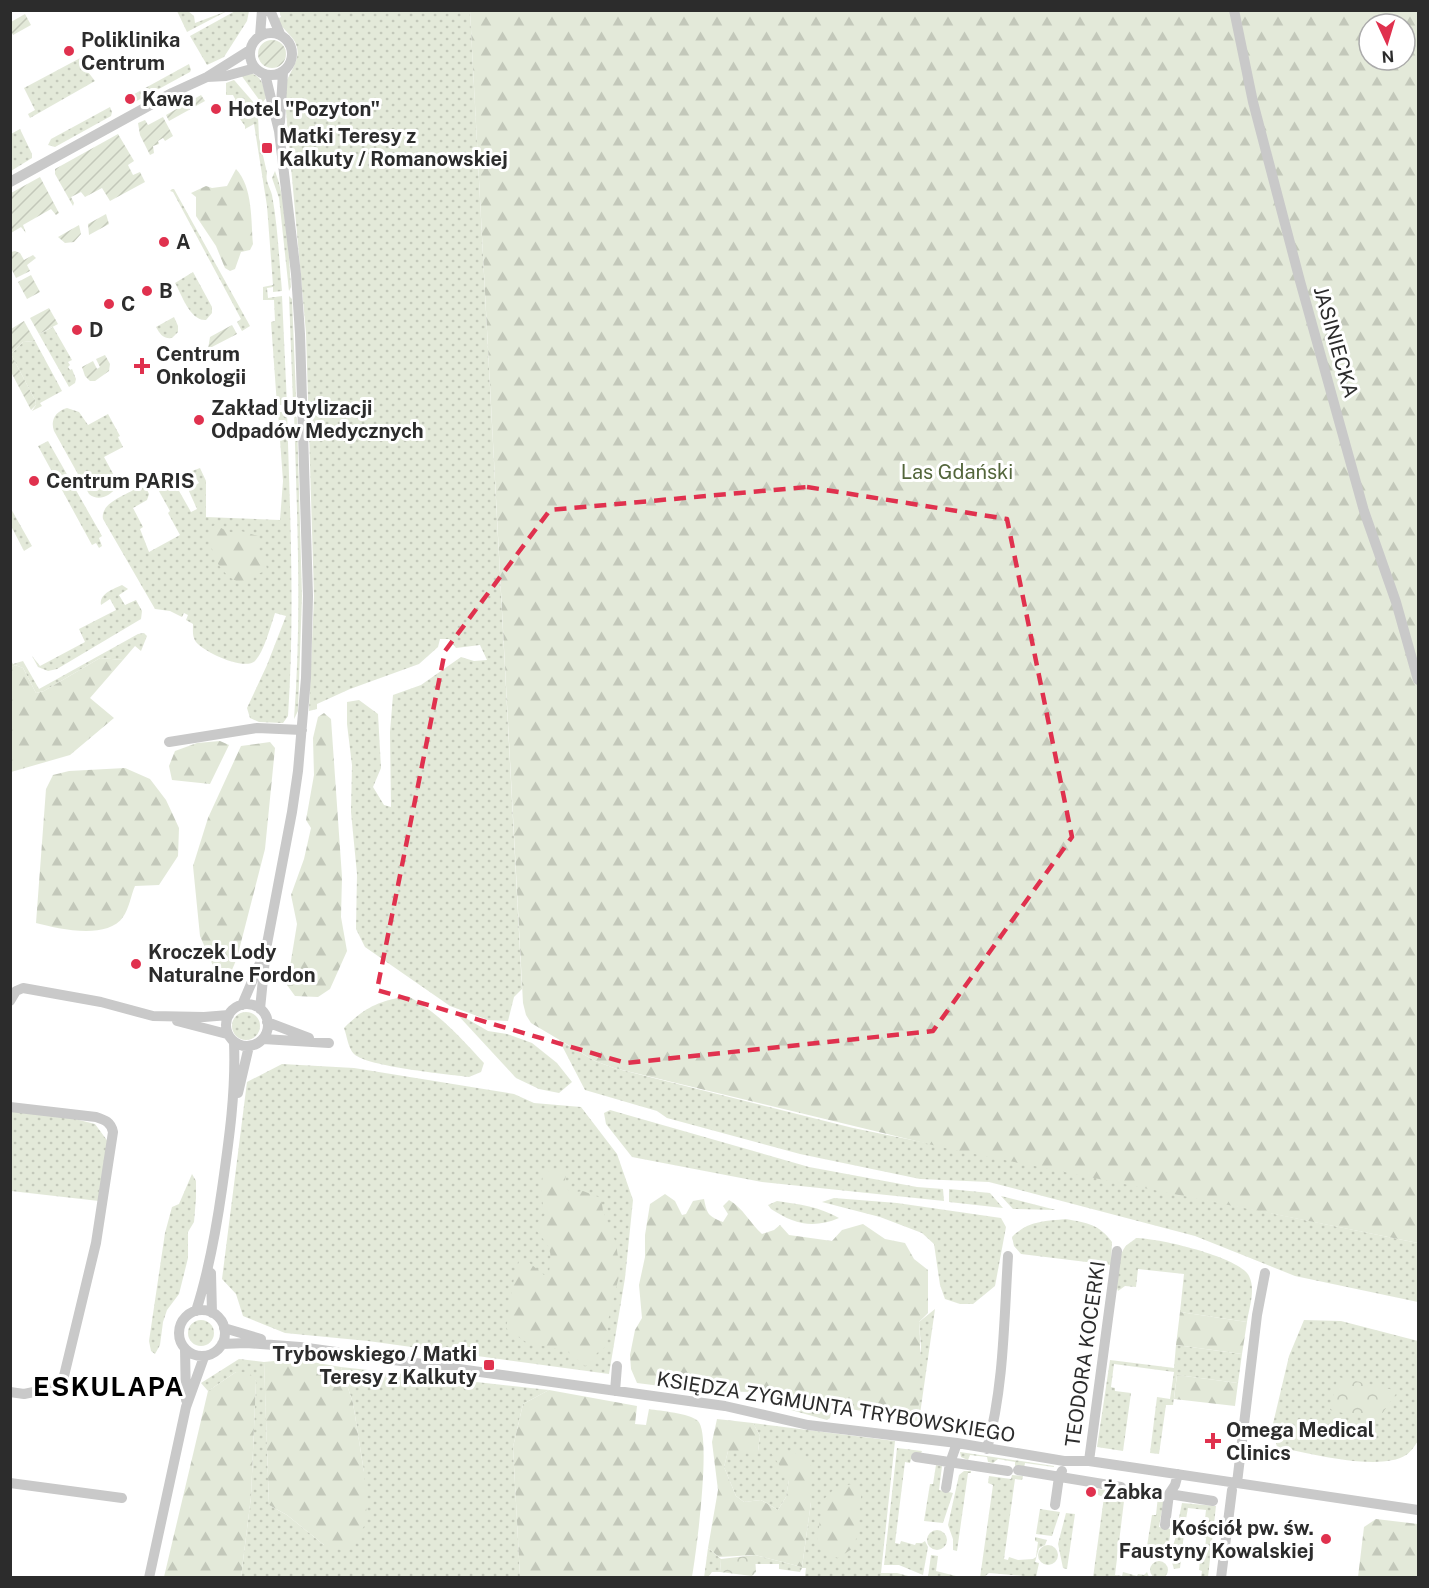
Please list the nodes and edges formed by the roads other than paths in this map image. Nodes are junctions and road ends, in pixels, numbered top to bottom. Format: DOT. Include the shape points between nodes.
graph roads {
  1 [pos="262,10"];
  2 [pos="270,10"];
  3 [pos="1234,10"];
  4 [pos="280,34"];
  5 [pos="260,36"];
  6 [pos="250,50"];
  7 [pos="260,71"];
  8 [pos="283,72"];
  9 [pos="207,77"];
  10 [pos="279,131"];
  11 [pos="10,182"];
  12 [pos="1419,680"];
  13 [pos="302,730"];
  14 [pos="168,742"];
  15 [pos="266,949"];
  16 [pos="10,1000"];
  17 [pos="242,1005"];
  18 [pos="260,1009"];
  19 [pos="228,1015"];
  20 [pos="162,1017"];
  21 [pos="267,1022"];
  22 [pos="231,1038"];
  23 [pos="263,1039"];
  24 [pos="249,1046"];
  25 [pos="10,1107"];
  26 [pos="232,1112"];
  27 [pos="1117,1251"];
  28 [pos="1008,1257"];
  29 [pos="212,1258"];
  30 [pos="1264,1273"];
  31 [pos="196,1311"];
  32 [pos="212,1313"];
  33 [pos="224,1328"];
  34 [pos="222,1344"];
  35 [pos="284,1345"];
  36 [pos="185,1349"];
  37 [pos="204,1357"];
  38 [pos="617,1366"];
  39 [pos="615,1391"];
  40 [pos="10,1392"];
  41 [pos="186,1407"];
  42 [pos="957,1443"];
  43 [pos="987,1449"];
  44 [pos="916,1457"];
  45 [pos="1064,1461"];
  46 [pos="1089,1461"];
  47 [pos="951,1462"];
  48 [pos="1178,1474"];
  49 [pos="1059,1477"];
  50 [pos="10,1483"];
  51 [pos="1121,1487"];
  52 [pos="1234,1487"];
  53 [pos="946,1488"];
  54 [pos="1169,1494"];
  55 [pos="122,1498"];
  56 [pos="1213,1502"];
  57 [pos="1055,1505"];
  58 [pos="1419,1510"];
  59 [pos="1165,1525"];
  60 [pos="149,1578"];
  61 [pos="1221,1578"];
  1 -- 5 [label="street"];
  2 -- 4 [label="street"];
  3 -- 12 [label="street, JASINIECKA" via="1270,169 1309,313 1364,512"];
  4 -- 5 [label="street"];
  4 -- 8 [label="street" via="290,43 293,53"];
  5 -- 6 [label="street"];
  6 -- 7 [label="street" via="251,61"];
  6 -- 9 [label="street"];
  7 -- 8 [label="street" via="272,76"];
  7 -- 9 [label="street"];
  7 -- 10 [label="street"];
  8 -- 10 [label="street"];
  9 -- 11 [label="street"];
  10 -- 13 [label="street" via="300,345 308,596"];
  13 -- 14 [label="street" via="257,728"];
  13 -- 15 [label="street" via="292,812"];
  15 -- 17 [label="street"];
  15 -- 18 [label="street"];
  16 -- 20 [label="street" via="23,988"];
  17 -- 18 [label="street"];
  17 -- 19 [label="street"];
  18 -- 21 [label="street"];
  19 -- 20 [label="street"];
  19 -- 22 [label="street"];
  20 -- 22 [label="street"];
  21 -- 23 [label="street"];
  21 -- 23 [label="street" via="327,1043"];
  22 -- 24 [label="street"];
  22 -- 26 [label="street"];
  23 -- 24 [label="street"];
  24 -- 26 [label="street"];
  25 -- 40 [label="street" via="96,1117 106,1120 113,1132 96,1243 64,1376 58,1387 24,1394"];
  26 -- 29 [label="street"];
  27 -- 46 [label="street, TEODORA KOCERKI"];
  28 -- 43 [label="street" via="1002,1346"];
  29 -- 31 [label="street"];
  29 -- 32 [label="street"];
  30 -- 52 [label="street"];
  31 -- 32 [label="street"];
  31 -- 36 [label="street" via="179,1328"];
  32 -- 33 [label="street"];
  33 -- 34 [label="street"];
  33 -- 35 [label="street, KSIĘDZA ZYGMUNTA TRYBOWSKIEGO"];
  34 -- 35 [label="street, KSIĘDZA ZYGMUNTA TRYBOWSKIEGO"];
  34 -- 37 [label="street"];
  35 -- 39 [label="street, KSIĘDZA ZYGMUNTA TRYBOWSKIEGO"];
  36 -- 37 [label="street"];
  36 -- 41 [label="street"];
  37 -- 41 [label="street"];
  38 -- 39 [label="street"];
  39 -- 42 [label="street, KSIĘDZA ZYGMUNTA TRYBOWSKIEGO" via="725,1406 808,1425"];
  41 -- 60 [label="street"];
  42 -- 43 [label="street, KSIĘDZA ZYGMUNTA TRYBOWSKIEGO"];
  42 -- 47 [label="street"];
  43 -- 45 [label="street, KSIĘDZA ZYGMUNTA TRYBOWSKIEGO"];
  44 -- 47 [label="street"];
  45 -- 46 [label="street, KSIĘDZA ZYGMUNTA TRYBOWSKIEGO"];
  45 -- 49 [label="street"];
  46 -- 48 [label="street, KSIĘDZA ZYGMUNTA TRYBOWSKIEGO"];
  47 -- 49 [label="street"];
  47 -- 53 [label="street"];
  48 -- 52 [label="street, KSIĘDZA ZYGMUNTA TRYBOWSKIEGO"];
  48 -- 54 [label="street"];
  49 -- 51 [label="street"];
  49 -- 57 [label="street"];
  50 -- 55 [label="street"];
  52 -- 58 [label="street, KSIĘDZA ZYGMUNTA TRYBOWSKIEGO"];
  52 -- 61 [label="street"];
  54 -- 56 [label="street"];
  54 -- 59 [label="street"];
}
